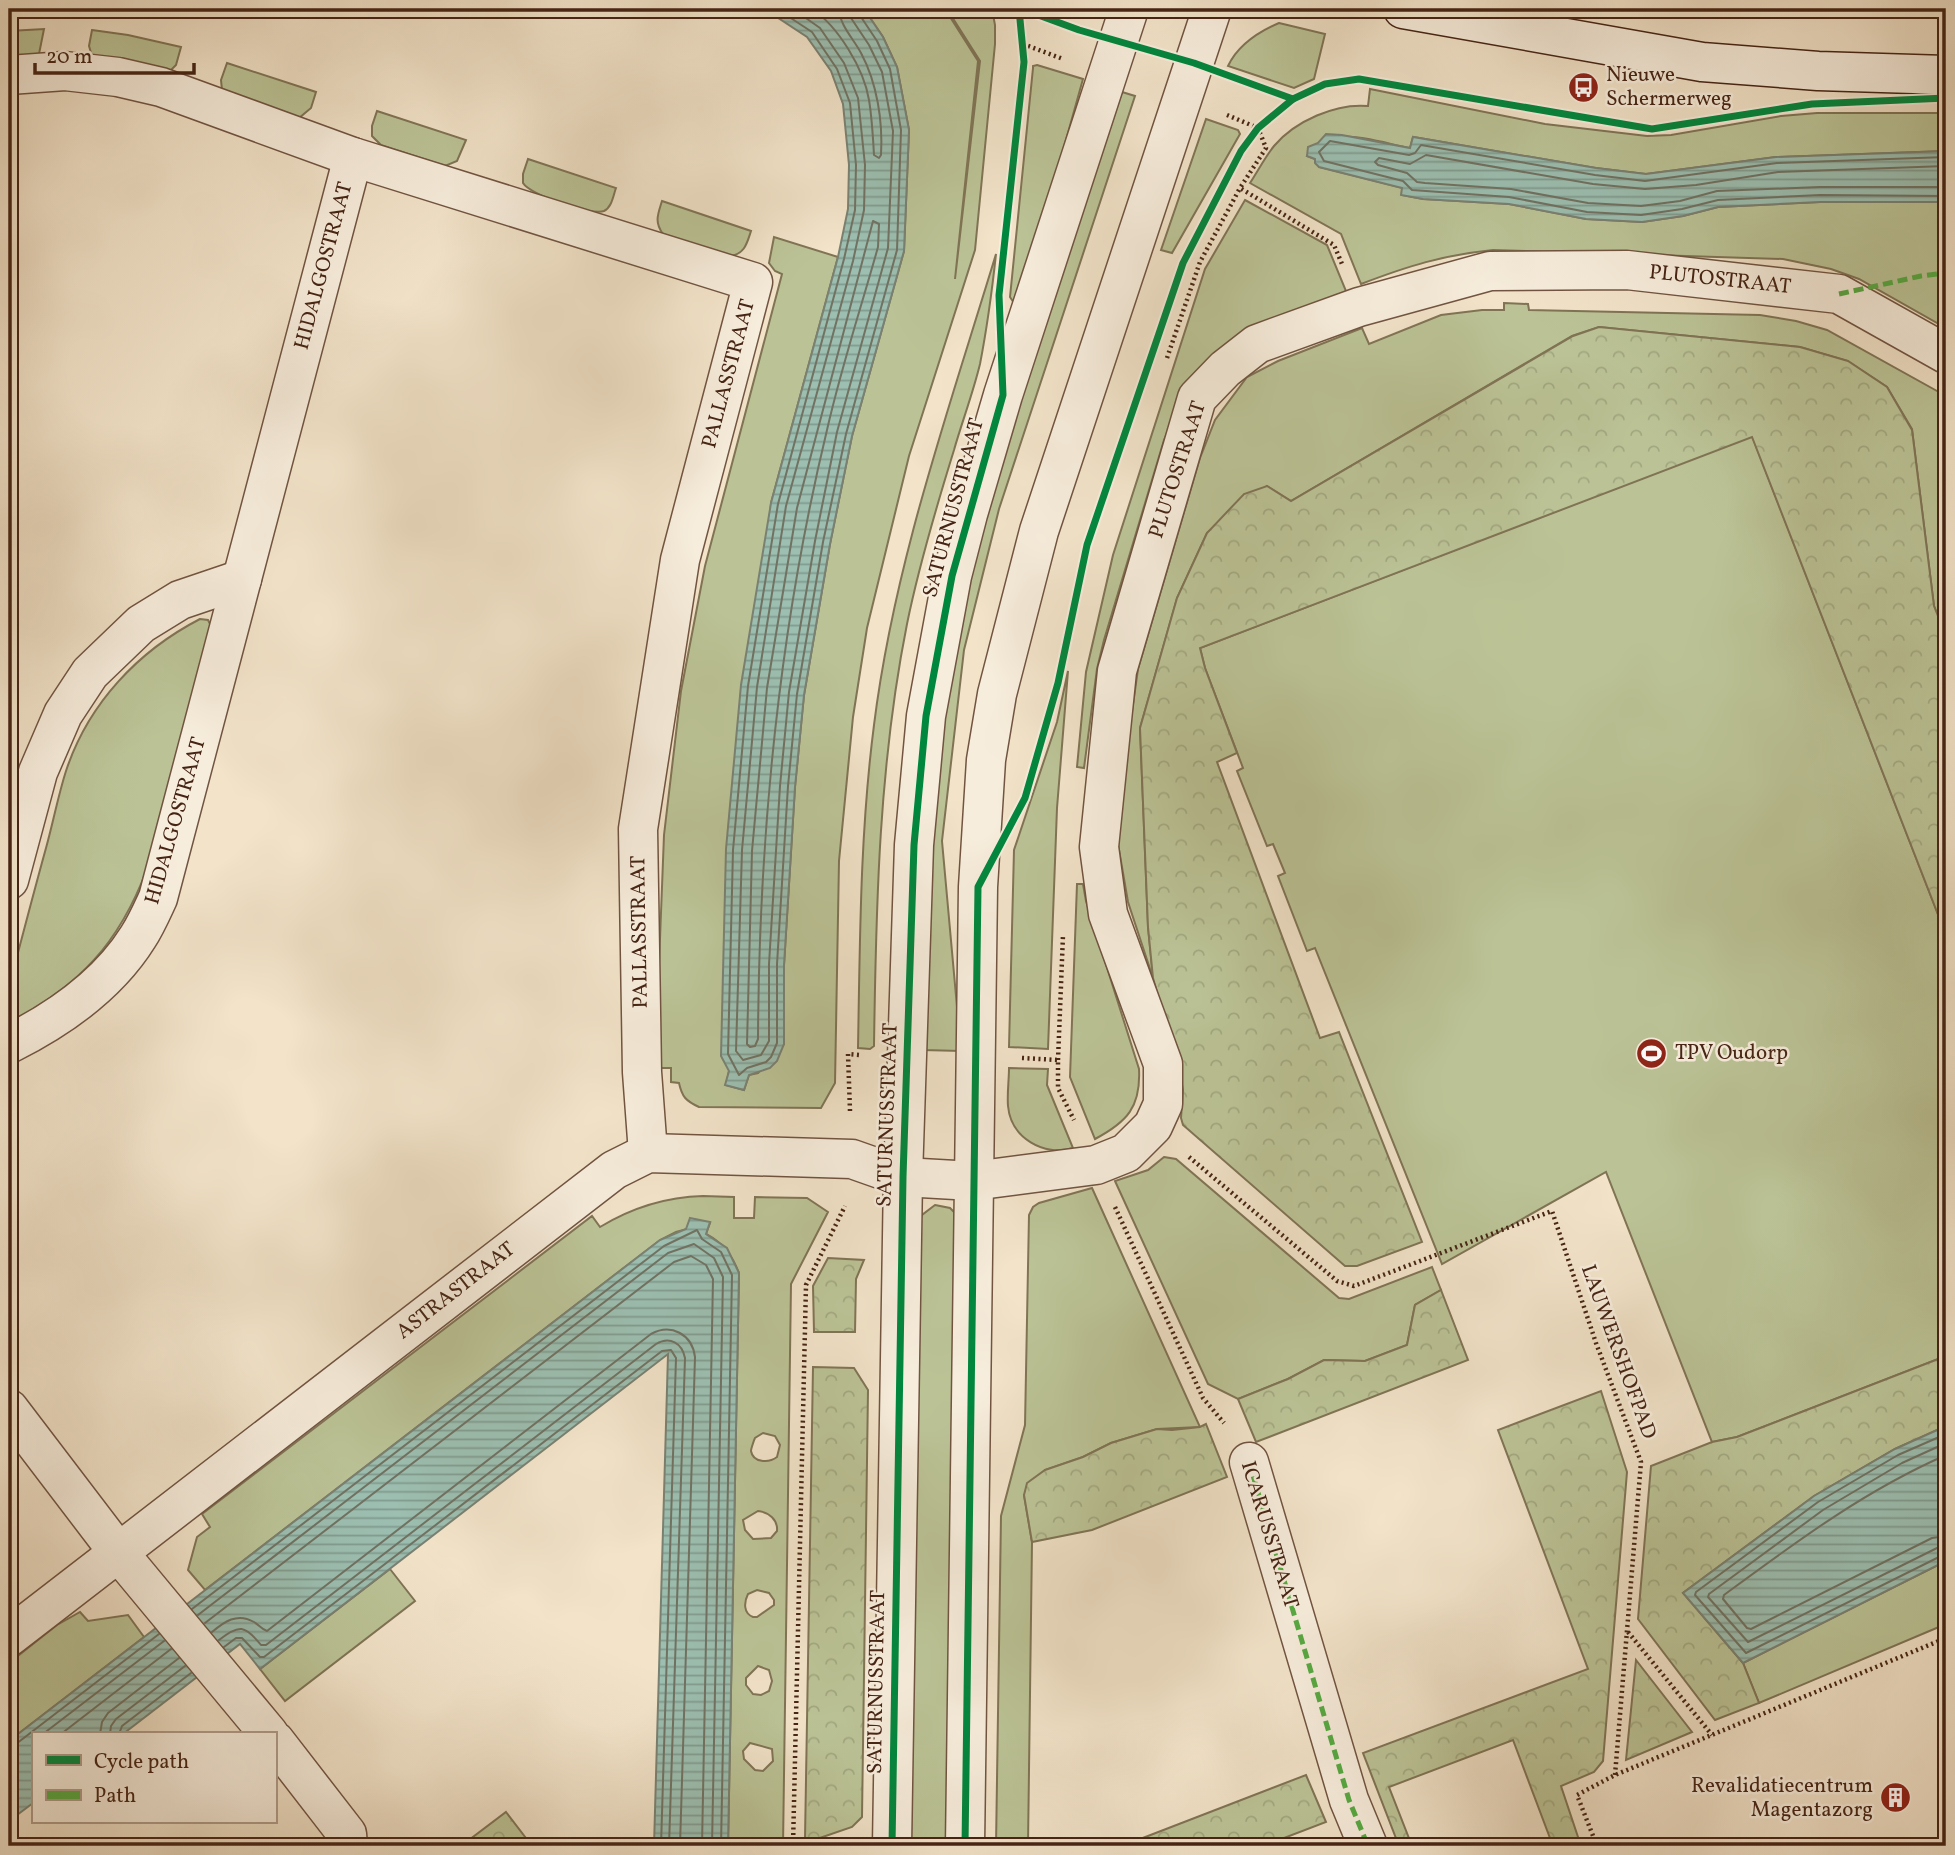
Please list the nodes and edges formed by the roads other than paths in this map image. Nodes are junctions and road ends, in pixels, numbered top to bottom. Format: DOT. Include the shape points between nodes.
graph roads {
  1 [pos="1129,9"];
  2 [pos="1212,9"];
  3 [pos="1403,9"];
  4 [pos="9,75"];
  5 [pos="1946,75"];
  6 [pos="353,157"];
  7 [pos="1946,354"];
  8 [pos="242,579"];
  9 [pos="9,880"];
  10 [pos="9,1044"];
  11 [pos="648,1153"];
  12 [pos="903,1177"];
  13 [pos="974,1181"];
  14 [pos="9,1409"];
  15 [pos="1249,1462"];
  16 [pos="118,1552"];
  17 [pos="9,1637"];
  18 [pos="267,1732"];
  19 [pos="276,1742"];
  20 [pos="348,1846"];
  21 [pos="892,1846"];
  22 [pos="965,1846"];
  23 [pos="1368,1846"];
  1 -- 12 [label="street, SATURNUSSTRAAT" via="1003,395 952,576 926,716 914,845"];
  2 -- 13 [label="street" via="1039,531 997,694 986,760 978,887"];
  3 -- 5 [label="street" via="1702,62"];
  4 -- 6 [label="street, PALLASSTRAAT" via="65,71 161,87"];
  6 -- 8 [label="street, HIDALGOSTRAAT"];
  6 -- 11 [label="street, PALLASSTRAAT" via="752,282 680,559 638,829"];
  7 -- 13 [label="street, PLUTOSTRAAT" via="1839,293 1627,270 1490,271 1359,307 1257,344 1225,369 1198,398 1117,671 1099,846 1108,914 1163,1064 1163,1104 1153,1126 1126,1153 1096,1165"];
  8 -- 9 [label="street" via="180,600 141,624 90,673 63,714 38,772"];
  8 -- 10 [label="street, HIDALGOSTRAAT" via="158,898 143,928 88,995"];
  11 -- 12 [label="street, ASTRASTRAAT" via="852,1160"];
  11 -- 16 [label="street, ASTRASTRAAT" via="614,1170"];
  12 -- 13 [label="street, ASTRASTRAAT"];
  12 -- 21 [label="street, SATURNUSSTRAAT"];
  13 -- 22 [label="street"];
  14 -- 16 [label="street"];
  15 -- 23 [label="street, ICARUSSTRAAT" via="1349,1800"];
  16 -- 17 [label="street, ASTRASTRAAT"];
  16 -- 18 [label="street"];
  19 -- 20 [label="street" via="347,1835"];
}
